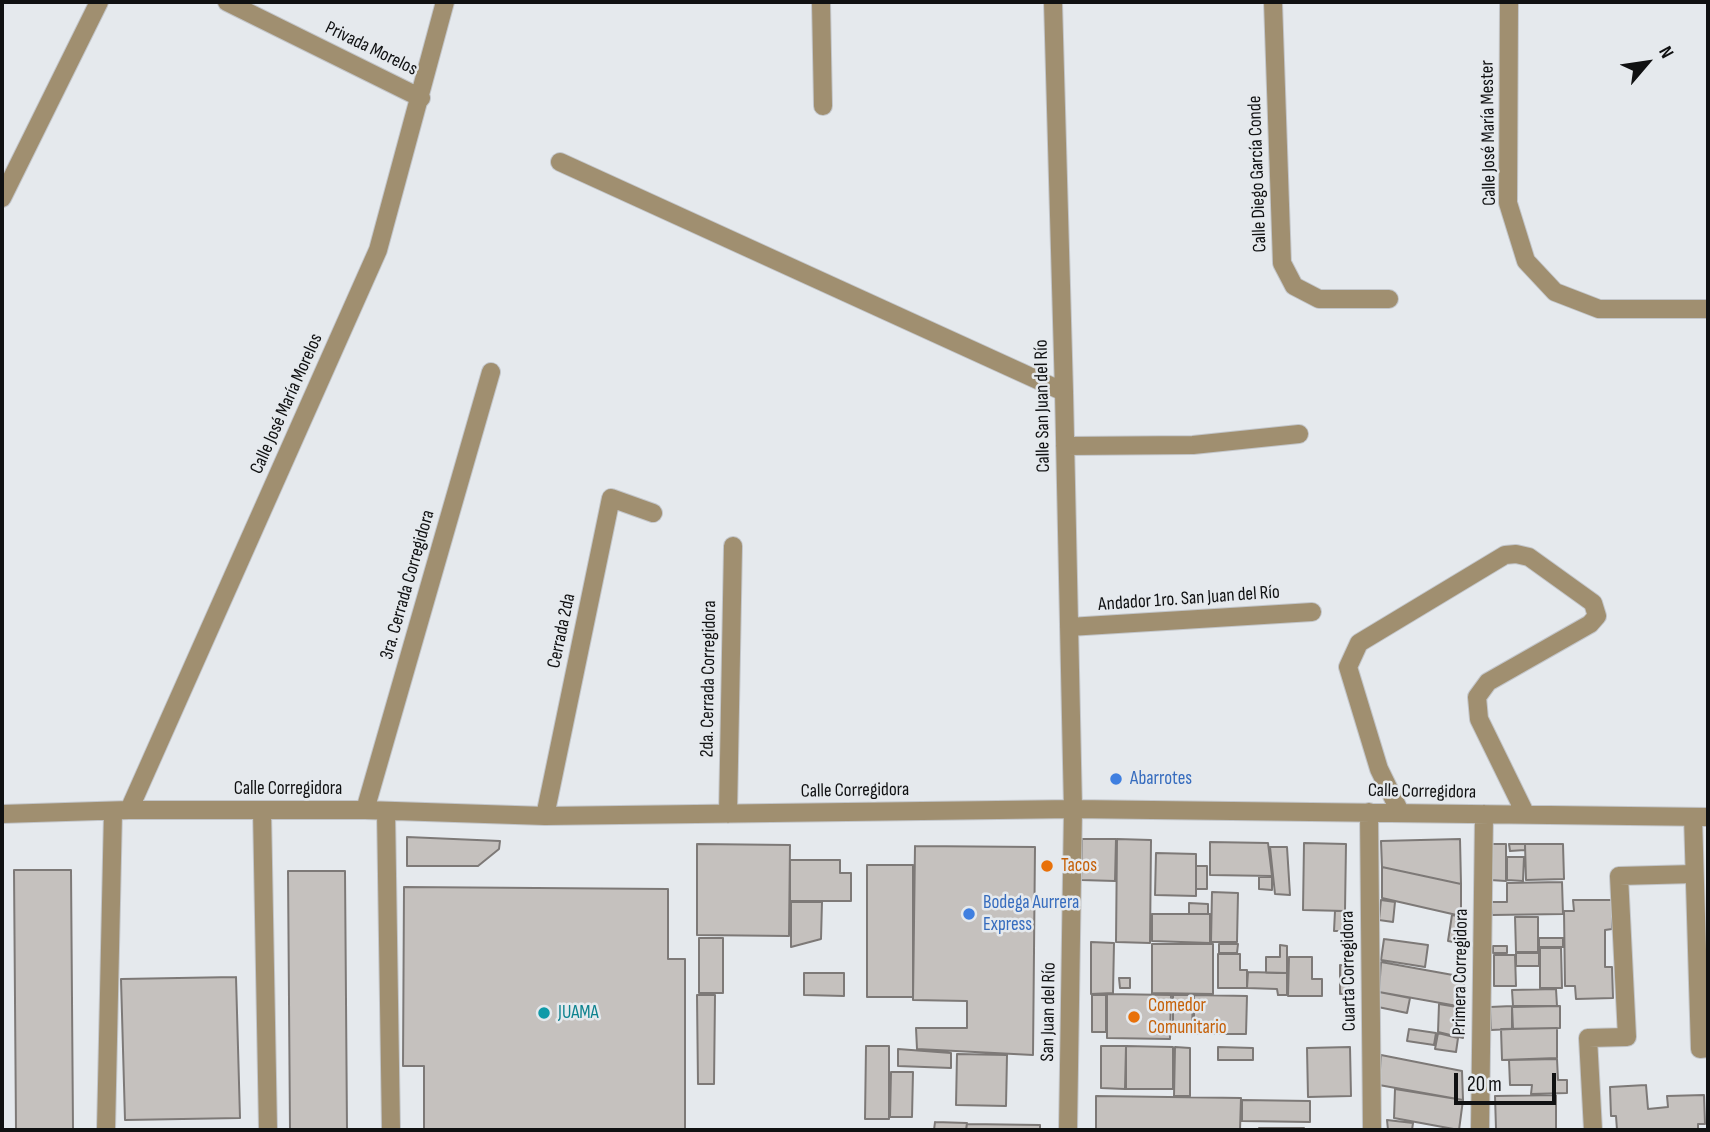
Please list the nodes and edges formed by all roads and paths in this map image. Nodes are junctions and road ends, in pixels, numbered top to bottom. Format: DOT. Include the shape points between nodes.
graph roads {
  1 [pos="99,2"];
  2 [pos="227,2"];
  3 [pos="445,2"];
  4 [pos="821,2"];
  5 [pos="1053,2"];
  6 [pos="1273,2"];
  7 [pos="1509,2"];
  8 [pos="421,98"];
  9 [pos="823,106"];
  10 [pos="560,162"];
  11 [pos="6,179"];
  12 [pos="2,198"];
  13 [pos="1389,299"];
  14 [pos="1708,309"];
  15 [pos="491,372"];
  16 [pos="1064,392"];
  17 [pos="1299,434"];
  18 [pos="1066,446"];
  19 [pos="653,513"];
  20 [pos="733,546"];
  21 [pos="1312,612"];
  22 [pos="1069,627"];
  23 [pos="1073,809"];
  24 [pos="262,810"];
  25 [pos="365,810"];
  26 [pos="121,811"];
  27 [pos="386,811"];
  28 [pos="1369,812"];
  29 [pos="1400,812"];
  30 [pos="1525,813"];
  31 [pos="2,814"];
  32 [pos="728,814"];
  33 [pos="1484,814"];
  34 [pos="545,816"];
  35 [pos="1701,817"];
  36 [pos="1694,874"];
  37 [pos="1708,1048"];
  38 [pos="106,1130"];
  39 [pos="268,1130"];
  40 [pos="391,1130"];
  41 [pos="1068,1130"];
  42 [pos="1372,1130"];
  43 [pos="1480,1130"];
  44 [pos="1593,1130"];
  1 -- 11 [label="street"];
  2 -- 8 [label="street, Privada Morelos"];
  3 -- 8 [label="street, Calle José María Morelos"];
  4 -- 9 [label="street"];
  5 -- 16 [label="street, Calle San Juan del Río"];
  6 -- 13 [label="street, Calle Diego García Conde" via="1282,263 1294,286 1319,299"];
  7 -- 14 [label="street, Calle José María Mester" via="1508,203 1526,261 1555,292 1599,309"];
  8 -- 26 [label="street, Calle José María Morelos" via="378,250"];
  10 -- 16 [label="street"];
  11 -- 12 [label="street"];
  15 -- 25 [label="street, 3ra. Cerrada Corregidora"];
  16 -- 18 [label="street, Calle San Juan del Río"];
  17 -- 18 [label="street" via="1194,445"];
  18 -- 22 [label="street, Calle San Juan del Río"];
  19 -- 34 [label="street, Cerrada 2da" via="611,498"];
  20 -- 32 [label="street, 2da. Cerrada Corregidora"];
  21 -- 22 [label="street, Andador 1ro. San Juan del Río"];
  22 -- 23 [label="street, Calle San Juan del Río"];
  23 -- 28 [label="street, Calle Corregidora"];
  23 -- 32 [label="street, Calle Corregidora"];
  23 -- 41 [label="street, San Juan del Río"];
  24 -- 25 [label="street, Calle Corregidora"];
  24 -- 26 [label="street, Calle Corregidora"];
  24 -- 39 [label="street"];
  25 -- 27 [label="street, Calle Corregidora"];
  26 -- 31 [label="street, Calle Corregidora"];
  26 -- 38 [label="street"];
  27 -- 34 [label="street, Calle Corregidora"];
  27 -- 40 [label="street"];
  28 -- 29 [label="street, Calle Corregidora"];
  28 -- 42 [label="street, Cuarta Corregidora"];
  29 -- 30 [label="street" via="1379,769 1348,667 1359,643 1505,555 1516,554 1529,557 1593,603 1597,616 1488,682 1477,697 1479,719"];
  29 -- 33 [label="street, Calle Corregidora"];
  30 -- 33 [label="street, Calle Corregidora"];
  30 -- 35 [label="street, Calle Corregidora"];
  32 -- 34 [label="street, Calle Corregidora"];
  33 -- 43 [label="street, Primera Corregidora"];
  35 -- 36 [label="street"];
  36 -- 37 [label="street" via="1700,1049"];
  36 -- 44 [label="street" via="1619,876 1627,1037 1588,1038"];
}
